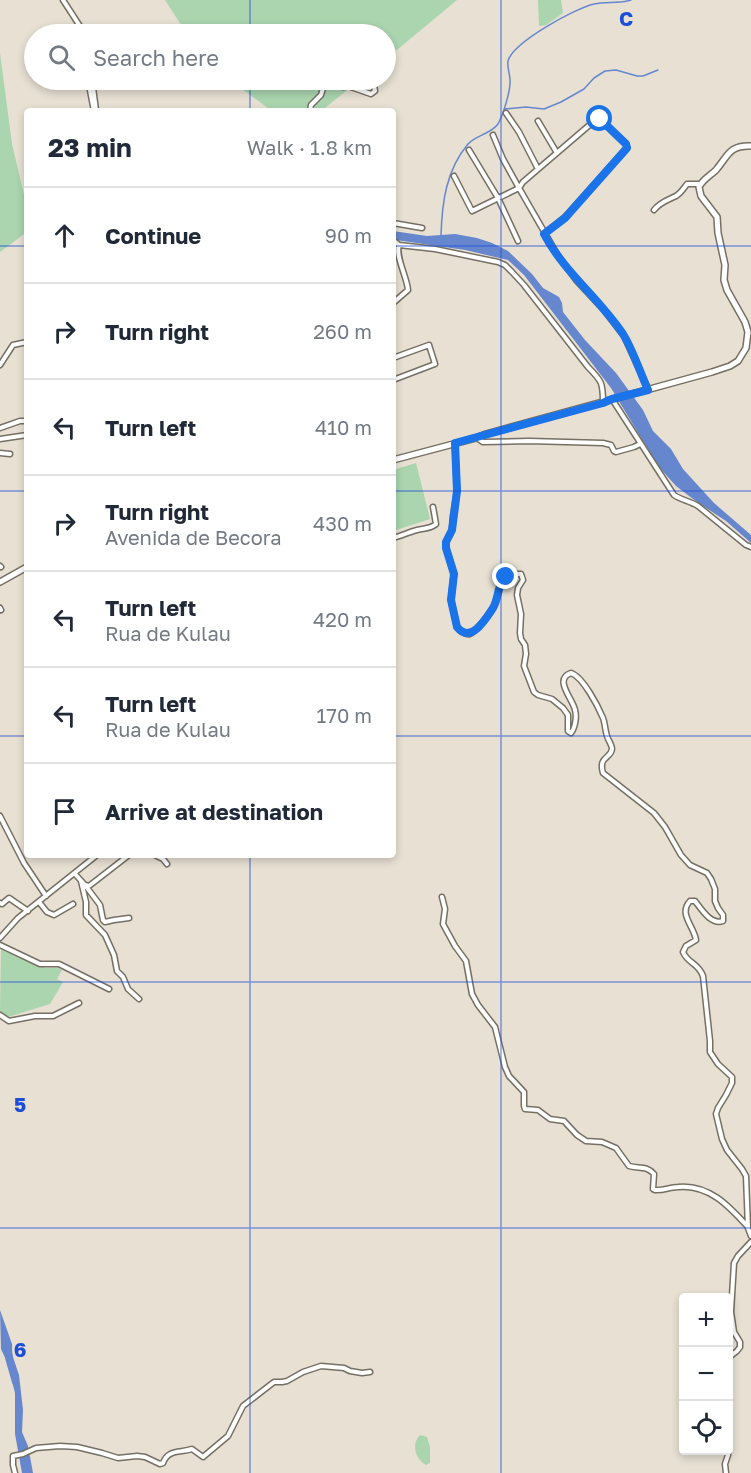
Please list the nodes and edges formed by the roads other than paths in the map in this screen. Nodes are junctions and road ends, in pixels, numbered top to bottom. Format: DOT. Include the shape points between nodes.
graph roads {
  1 [pos="63,0"];
  2 [pos="79,24"];
  3 [pos="92,90"];
  4 [pos="322,90"];
  5 [pos="360,90"];
  6 [pos="375,90"];
  7 [pos="95,108"];
  8 [pos="310,108"];
  9 [pos="506,113"];
  10 [pos="538,121"];
  11 [pos="493,135"];
  12 [pos="751,146"];
  13 [pos="470,150"];
  14 [pos="557,153"];
  15 [pos="538,169"];
  16 [pos="454,176"];
  17 [pos="700,184"];
  18 [pos="519,188"];
  19 [pos="498,198"];
  20 [pos="654,210"];
  21 [pos="396,224"];
  22 [pos="422,228"];
  23 [pos="544,234"];
  24 [pos="518,241"];
  25 [pos="396,242"];
  26 [pos="399,245"];
  27 [pos="396,300"];
  28 [pos="24,343"];
  29 [pos="396,357"];
  30 [pos="0,366"];
  31 [pos="396,379"];
  32 [pos="645,391"];
  33 [pos="614,399"];
  34 [pos="603,403"];
  35 [pos="24,421"];
  36 [pos="0,428"];
  37 [pos="24,435"];
  38 [pos="476,438"];
  39 [pos="0,439"];
  40 [pos="455,443"];
  41 [pos="640,444"];
  42 [pos="0,453"];
  43 [pos="10,454"];
  44 [pos="396,459"];
  45 [pos="433,507"];
  46 [pos="396,537"];
  47 [pos="751,547"];
  48 [pos="24,569"];
  49 [pos="0,582"];
  50 [pos="0,816"];
  51 [pos="94,858"];
  52 [pos="125,858"];
  53 [pos="161,858"];
  54 [pos="167,864"];
  55 [pos="75,874"];
  56 [pos="83,883"];
  57 [pos="46,896"];
  58 [pos="442,897"];
  59 [pos="39,902"];
  60 [pos="0,903"];
  61 [pos="73,904"];
  62 [pos="27,910"];
  63 [pos="129,918"];
  64 [pos="0,938"];
  65 [pos="0,945"];
  66 [pos="109,989"];
  67 [pos="139,999"];
  68 [pos="79,1003"];
  69 [pos="0,1015"];
  70 [pos="748,1228"];
  71 [pos="751,1236"];
  72 [pos="751,1242"];
  73 [pos="733,1354"];
  74 [pos="370,1372"];
  75 [pos="728,1455"];
  76 [pos="15,1473"];
  77 [pos="726,1473"];
  1 -- 2 [label="street"];
  3 -- 7 [label="street"];
  4 -- 8 [label="street"];
  5 -- 6 [label="street" via="371,94"];
  9 -- 15 [label="street"];
  10 -- 14 [label="street"];
  11 -- 18 [label="street"];
  12 -- 17 [label="main road" via="730,152"];
  13 -- 19 [label="street"];
  14 -- 15 [label="street"];
  14 -- 23 [label="street" via="599,118 628,147 565,218"];
  15 -- 18 [label="street"];
  16 -- 19 [label="street" via="472,211"];
  17 -- 20 [label="street" via="687,184 678,195"];
  17 -- 32 [label="main road" via="700,196 717,218 726,290 747,326 748,341 740,359 730,366"];
  18 -- 19 [label="street"];
  18 -- 23 [label="street"];
  19 -- 24 [label="street"];
  21 -- 22 [label="street"];
  23 -- 32 [label="street" via="576,280 624,336"];
  25 -- 26 [label="street"];
  26 -- 27 [label="street" via="397,253 408,290"];
  26 -- 34 [label="street" via="505,265 599,378"];
  28 -- 30 [label="street" via="13,345"];
  29 -- 31 [label="street" via="429,345 435,364"];
  32 -- 33 [label="main road"];
  33 -- 34 [label="main road"];
  33 -- 41 [label="street"];
  34 -- 38 [label="main road"];
  35 -- 36 [label="street"];
  37 -- 39 [label="street"];
  38 -- 40 [label="main road"];
  38 -- 41 [label="street" via="483,442 603,443 616,452"];
  40 -- 44 [label="main road"];
  40 -- 70 [label="street" via="457,491 446,548 454,574 451,600 457,627 471,634 493,607 503,579 521,574 523,580 517,595 520,633 525,645 524,666 534,692 563,708 568,715 568,731 572,733 575,708 564,679 571,673 579,677 603,719 612,747 601,770 654,813 681,855 706,873 714,885 715,901 724,920 714,921 695,901 690,901 685,914 696,940 683,952 703,976 710,1052 732,1077 716,1114 727,1150 746,1176"];
  41 -- 47 [label="street" via="674,495 692,502"];
  42 -- 43 [label="street"];
  45 -- 46 [label="street" via="435,526"];
  48 -- 49 [label="main road"];
  50 -- 57 [label="street"];
  51 -- 55 [label="street"];
  52 -- 56 [label="street" via="90,885"];
  53 -- 54 [label="street"];
  55 -- 56 [label="street"];
  55 -- 57 [label="street"];
  56 -- 63 [label="street" via="100,905 105,922"];
  56 -- 67 [label="street" via="86,915 103,932 117,971"];
  57 -- 59 [label="street"];
  58 -- 70 [label="street" via="443,925 466,961 475,1000 495,1027 509,1076 524,1092 525,1109 564,1121 586,1141 616,1148 629,1166 652,1171 655,1190 690,1187 712,1194"];
  59 -- 61 [label="street" via="54,915"];
  59 -- 62 [label="street"];
  60 -- 62 [label="street" via="9,898"];
  62 -- 64 [label="street"];
  65 -- 66 [label="street" via="40,964 59,964"];
  68 -- 69 [label="street" via="53,1016 9,1021"];
  70 -- 71 [label="street"];
  72 -- 73 [label="street" via="738,1256 732,1271 731,1312 740,1347"];
  74 -- 76 [label="street" via="321,1366 287,1381 274,1382 243,1406 228,1436 202,1457 192,1449 173,1452 160,1464 137,1456 118,1458 77,1447 47,1447 13,1456"];
  75 -- 77 [label="street"];
}
